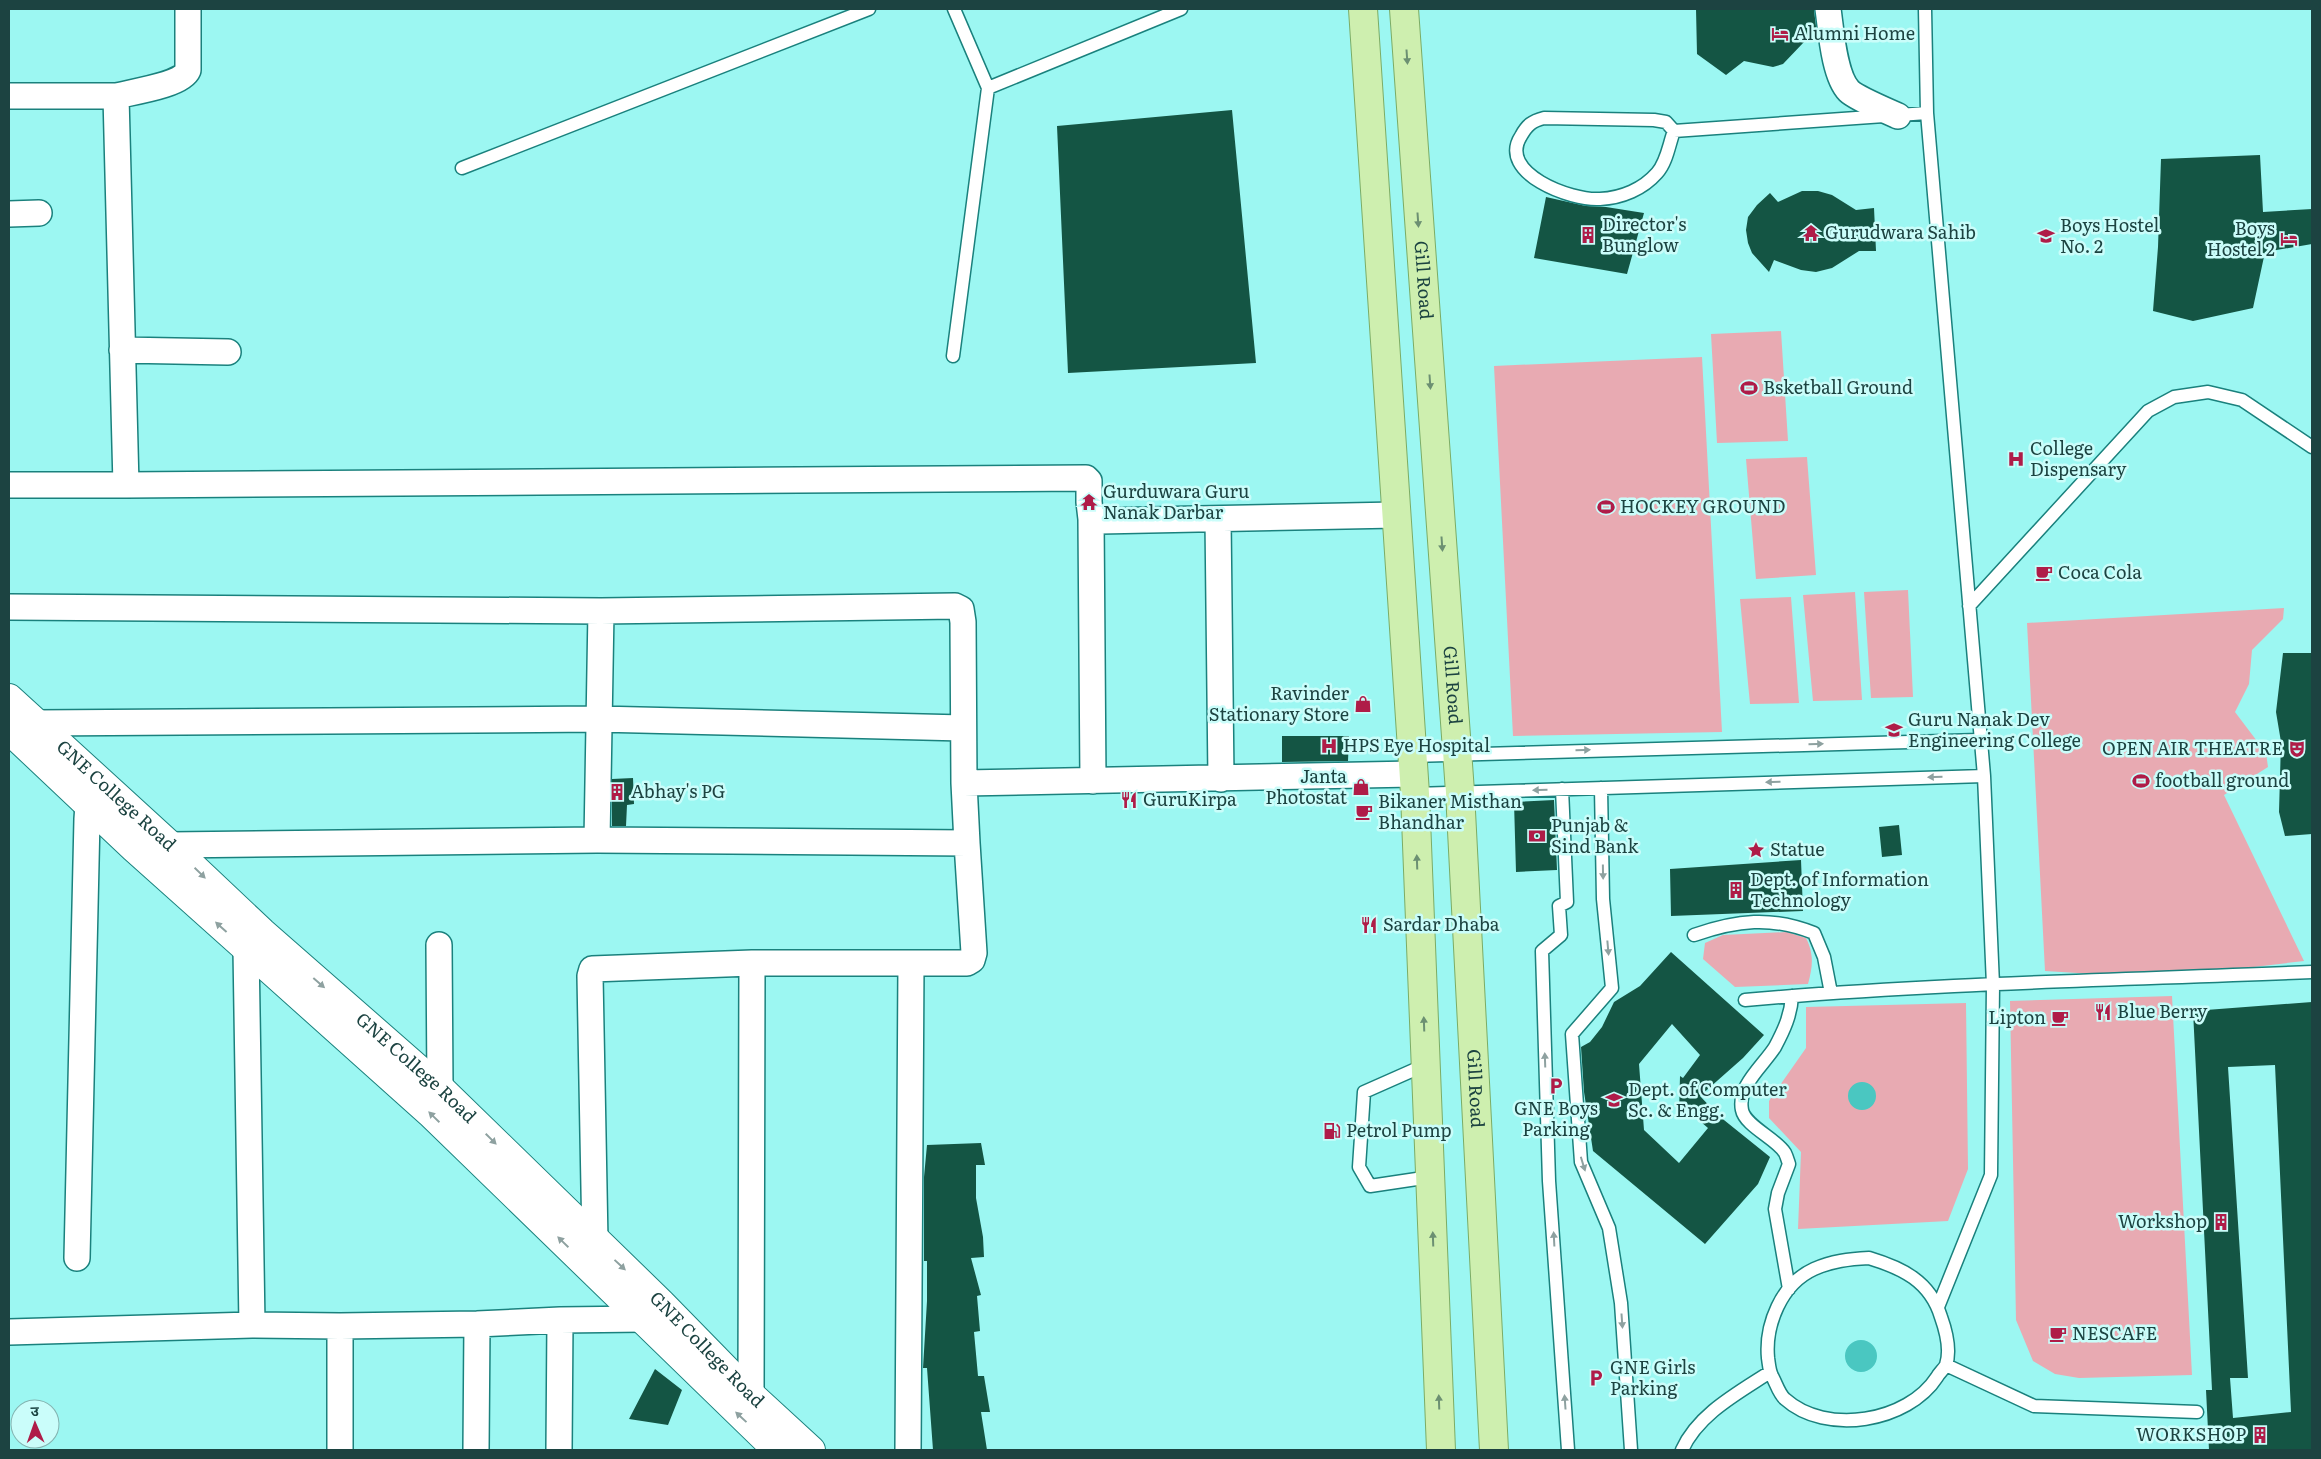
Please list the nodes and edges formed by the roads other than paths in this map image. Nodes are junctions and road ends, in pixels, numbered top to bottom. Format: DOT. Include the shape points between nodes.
graph roads {
  1 [pos="188,9"];
  2 [pos="869,9"];
  3 [pos="954,9"];
  4 [pos="1181,9"];
  5 [pos="1363,9"];
  6 [pos="1404,9"];
  7 [pos="1828,9"];
  8 [pos="1925,9"];
  9 [pos="988,88"];
  10 [pos="9,96"];
  11 [pos="116,96"];
  12 [pos="1927,113"];
  13 [pos="1898,116"];
  14 [pos="1674,131"];
  15 [pos="462,168"];
  16 [pos="39,213"];
  17 [pos="9,214"];
  18 [pos="122,350"];
  19 [pos="228,352"];
  20 [pos="953,356"];
  21 [pos="2312,447"];
  22 [pos="126,484"];
  23 [pos="9,485"];
  24 [pos="1396,515"];
  25 [pos="1091,519"];
  26 [pos="1218,519"];
  27 [pos="1968,606"];
  28 [pos="9,607"];
  29 [pos="601,611"];
  30 [pos="9,698"];
  31 [pos="598,719"];
  32 [pos="36,723"];
  33 [pos="962,728"];
  34 [pos="9,730"];
  35 [pos="1979,740"];
  36 [pos="1457,753"];
  37 [pos="1413,775"];
  38 [pos="1984,776"];
  39 [pos="1221,779"];
  40 [pos="1093,781"];
  41 [pos="102,782"];
  42 [pos="964,783"];
  43 [pos="1601,788"];
  44 [pos="1562,789"];
  45 [pos="1460,792"];
  46 [pos="88,806"];
  47 [pos="597,840"];
  48 [pos="967,843"];
  49 [pos="170,845"];
  50 [pos="1694,935"];
  51 [pos="439,945"];
  52 [pos="246,949"];
  53 [pos="752,962"];
  54 [pos="911,963"];
  55 [pos="2312,972"];
  56 [pos="1993,985"];
  57 [pos="1831,993"];
  58 [pos="1792,996"];
  59 [pos="1745,1000"];
  60 [pos="1426,1065"];
  61 [pos="440,1088"];
  62 [pos="1430,1177"];
  63 [pos="595,1241"];
  64 [pos="77,1258"];
  65 [pos="1789,1289"];
  66 [pos="1938,1307"];
  67 [pos="560,1320"];
  68 [pos="644,1320"];
  69 [pos="477,1324"];
  70 [pos="252,1325"];
  71 [pos="340,1326"];
  72 [pos="9,1332"];
  73 [pos="1946,1365"];
  74 [pos="1770,1372"];
  75 [pos="751,1395"];
  76 [pos="2197,1412"];
  77 [pos="340,1450"];
  78 [pos="476,1450"];
  79 [pos="559,1450"];
  80 [pos="777,1450"];
  81 [pos="811,1450"];
  82 [pos="908,1450"];
  83 [pos="1441,1450"];
  84 [pos="1494,1450"];
  85 [pos="1568,1450"];
  86 [pos="1631,1450"];
  87 [pos="1682,1450"];
  1 -- 11 [label="street" via="186,76"];
  2 -- 15 [label="lane"];
  3 -- 9 [label="lane"];
  4 -- 9 [label="lane"];
  5 -- 24 [label="main road"];
  6 -- 36 [label="main road, Gill Road, one-way"];
  7 -- 13 [label="street" via="1838,70 1849,92"];
  8 -- 12 [label="lane"];
  9 -- 20 [label="lane"];
  10 -- 11 [label="street"];
  11 -- 18 [label="street"];
  12 -- 13 [label="lane"];
  12 -- 27 [label="lane"];
  13 -- 14 [label="lane"];
  14 -- 14 [label="lane" via="1658,172 1623,196 1599,199 1565,193 1527,172 1516,159 1515,145 1524,130 1544,118 1654,120 1666,122"];
  16 -- 17 [label="street"];
  18 -- 19 [label="street"];
  18 -- 22 [label="street"];
  21 -- 27 [label="lane" via="2242,400 2208,392 2174,397 2148,411"];
  22 -- 23 [label="street"];
  22 -- 25 [label="street" via="1086,478 1089,481"];
  24 -- 26 [label="street"];
  24 -- 37 [label="main road"];
  25 -- 26 [label="street"];
  25 -- 40 [label="street"];
  26 -- 39 [label="street"];
  27 -- 35 [label="lane"];
  28 -- 29 [label="street"];
  29 -- 31 [label="street"];
  29 -- 33 [label="street" via="955,606 962,609 963,622"];
  30 -- 32 [label="street, GNE College Road"];
  31 -- 32 [label="street"];
  31 -- 33 [label="street"];
  31 -- 47 [label="street"];
  32 -- 41 [label="street, GNE College Road"];
  33 -- 42 [label="street"];
  34 -- 46 [label="street, GNE College Road"];
  36 -- 35 [label="lane, one-way"];
  35 -- 38 [label="lane"];
  36 -- 37 [label="lane"];
  36 -- 45 [label="main road, Gill Road"];
  37 -- 39 [label="street"];
  37 -- 45 [label="lane"];
  60 -- 37 [label="main road, one-way"];
  38 -- 43 [label="lane, one-way"];
  38 -- 56 [label="lane"];
  39 -- 40 [label="street"];
  40 -- 42 [label="street"];
  41 -- 46 [label="street"];
  41 -- 49 [label="street, GNE College Road"];
  42 -- 48 [label="street"];
  43 -- 44 [label="lane"];
  43 -- 86 [label="lane, one-way" via="1603,899 1612,988 1572,1034 1580,1162 1609,1228 1621,1303"];
  44 -- 45 [label="lane, one-way"];
  85 -- 44 [label="lane, one-way" via="1550,1181 1542,951 1561,935 1559,906 1567,902"];
  45 -- 84 [label="main road, Gill Road"];
  52 -- 46 [label="street, GNE College Road, one-way"];
  46 -- 64 [label="street"];
  47 -- 48 [label="street"];
  47 -- 49 [label="street"];
  48 -- 54 [label="street" via="972,960 967,963"];
  49 -- 61 [label="street, GNE College Road, one-way" via="262,932"];
  50 -- 57 [label="lane" via="1724,924 1768,921 1791,924 1814,933 1824,957"];
  51 -- 61 [label="street"];
  68 -- 52 [label="street, GNE College Road, one-way" via="430,1113"];
  52 -- 70 [label="street"];
  53 -- 54 [label="street"];
  53 -- 63 [label="street" via="592,969"];
  53 -- 75 [label="street"];
  54 -- 82 [label="street"];
  55 -- 56 [label="lane"];
  56 -- 57 [label="lane"];
  56 -- 66 [label="lane" via="1991,1175"];
  57 -- 58 [label="lane"];
  58 -- 59 [label="lane"];
  58 -- 65 [label="lane" via="1787,1022 1780,1036 1742,1095 1742,1112 1785,1152 1789,1164 1775,1209"];
  60 -- 62 [label="main road"];
  60 -- 62 [label="lane" via="1364,1092 1359,1167 1370,1186"];
  61 -- 63 [label="street, GNE College Road, one-way"];
  83 -- 62 [label="main road, one-way"];
  63 -- 75 [label="street, GNE College Road, one-way"];
  65 -- 66 [label="lane" via="1812,1270 1839,1260 1869,1258 1897,1266 1921,1283"];
  65 -- 74 [label="lane" via="1773,1314 1767,1343"];
  66 -- 73 [label="lane" via="1948,1335"];
  67 -- 68 [label="street"];
  67 -- 69 [label="street"];
  67 -- 79 [label="street"];
  80 -- 68 [label="street, GNE College Road, one-way"];
  69 -- 71 [label="street"];
  69 -- 78 [label="street"];
  70 -- 71 [label="street"];
  70 -- 72 [label="street"];
  71 -- 77 [label="street"];
  73 -- 74 [label="lane" via="1932,1385 1911,1403 1886,1413 1833,1420 1810,1414 1784,1398"];
  73 -- 76 [label="lane" via="2034,1406"];
  74 -- 87 [label="lane" via="1715,1409"];
  75 -- 81 [label="street, GNE College Road"];
}
